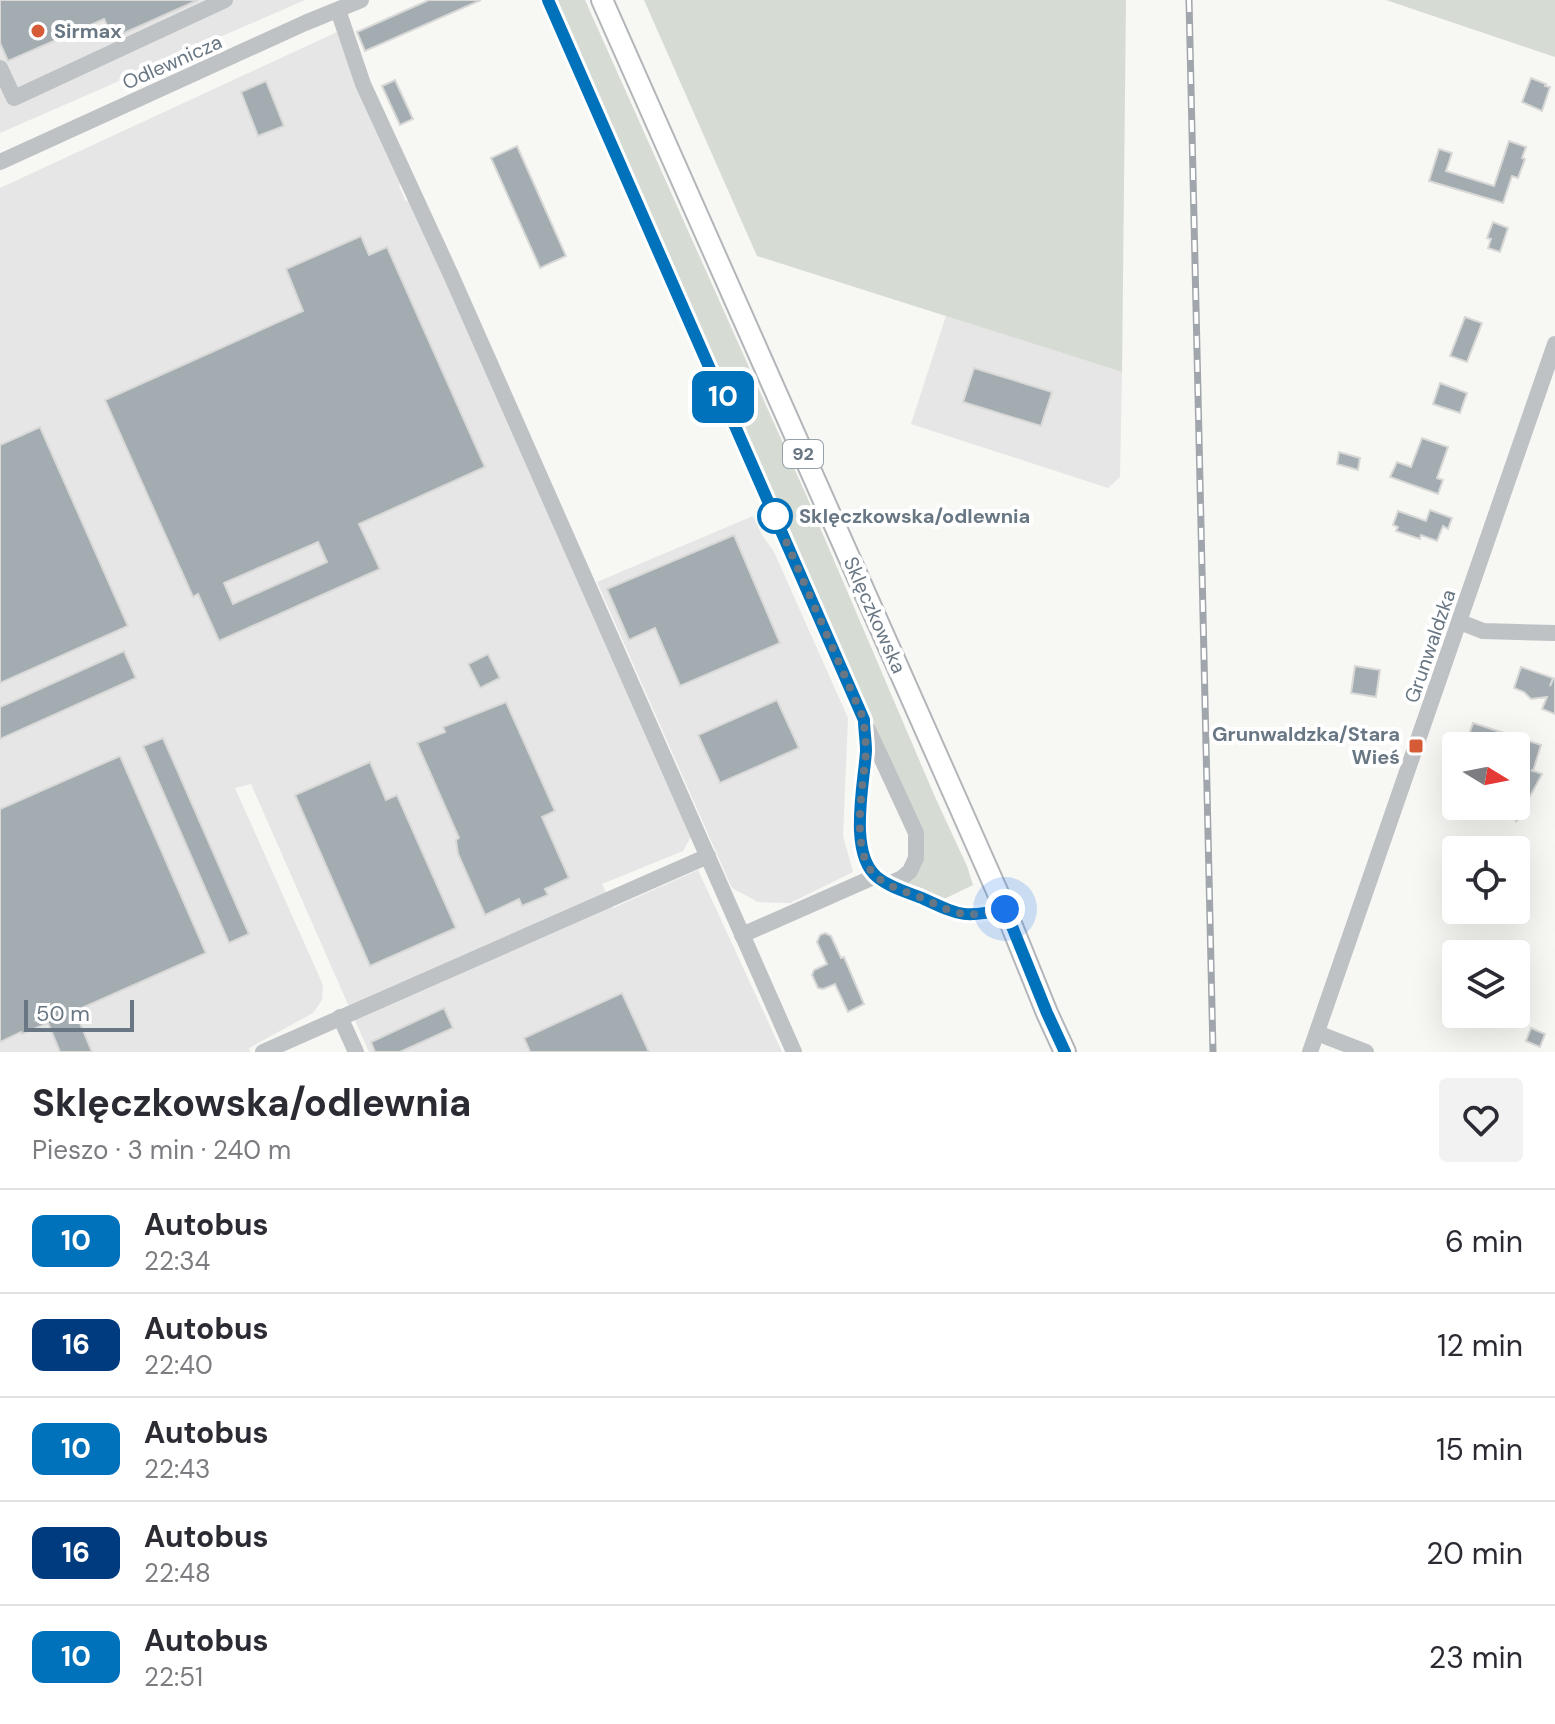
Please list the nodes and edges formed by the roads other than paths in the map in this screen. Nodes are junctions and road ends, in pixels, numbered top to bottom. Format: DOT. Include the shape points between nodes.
graph roads {
  1 [pos="225,0"];
  2 [pos="361,0"];
  3 [pos="548,0"];
  4 [pos="602,0"];
  5 [pos="338,10"];
  6 [pos="0,68"];
  7 [pos="0,162"];
  8 [pos="1555,344"];
  9 [pos="1460,622"];
  10 [pos="1555,633"];
  11 [pos="864,720"];
  12 [pos="708,856"];
  13 [pos="883,880"];
  14 [pos="1005,909"];
  15 [pos="742,935"];
  16 [pos="1047,1013"];
  17 [pos="340,1017"];
  18 [pos="1317,1033"];
  19 [pos="263,1052"];
  20 [pos="356,1052"];
  21 [pos="794,1052"];
  22 [pos="1055,1052"];
  23 [pos="1065,1052"];
  24 [pos="1310,1052"];
  25 [pos="1366,1052"];
  1 -- 6 [label="street" via="14,98"];
  2 -- 5 [label="street, Odlewnicza"];
  3 -- 11 [label="street"];
  4 -- 14 [label="main road, Sklęczkowska / 92"];
  5 -- 7 [label="street, Odlewnicza"];
  5 -- 12 [label="street" via="363,84"];
  8 -- 9 [label="street, Grunwaldzka"];
  9 -- 10 [label="street" via="1483,631"];
  9 -- 18 [label="street, Grunwaldzka"];
  11 -- 13 [label="street" via="861,846 867,864"];
  11 -- 13 [label="street" via="916,833 910,871 902,878"];
  12 -- 15 [label="street"];
  12 -- 17 [label="street"];
  13 -- 14 [label="street" via="956,913 977,916"];
  13 -- 15 [label="street"];
  14 -- 16 [label="main road, Sklęczkowska / 92"];
  15 -- 21 [label="street"];
  16 -- 22 [label="main road, Sklęczkowska / 92"];
  16 -- 23 [label="main road, Sklęczkowska / 92"];
  17 -- 19 [label="street"];
  17 -- 20 [label="street"];
  18 -- 24 [label="street, Grunwaldzka"];
  18 -- 25 [label="street"];
}
